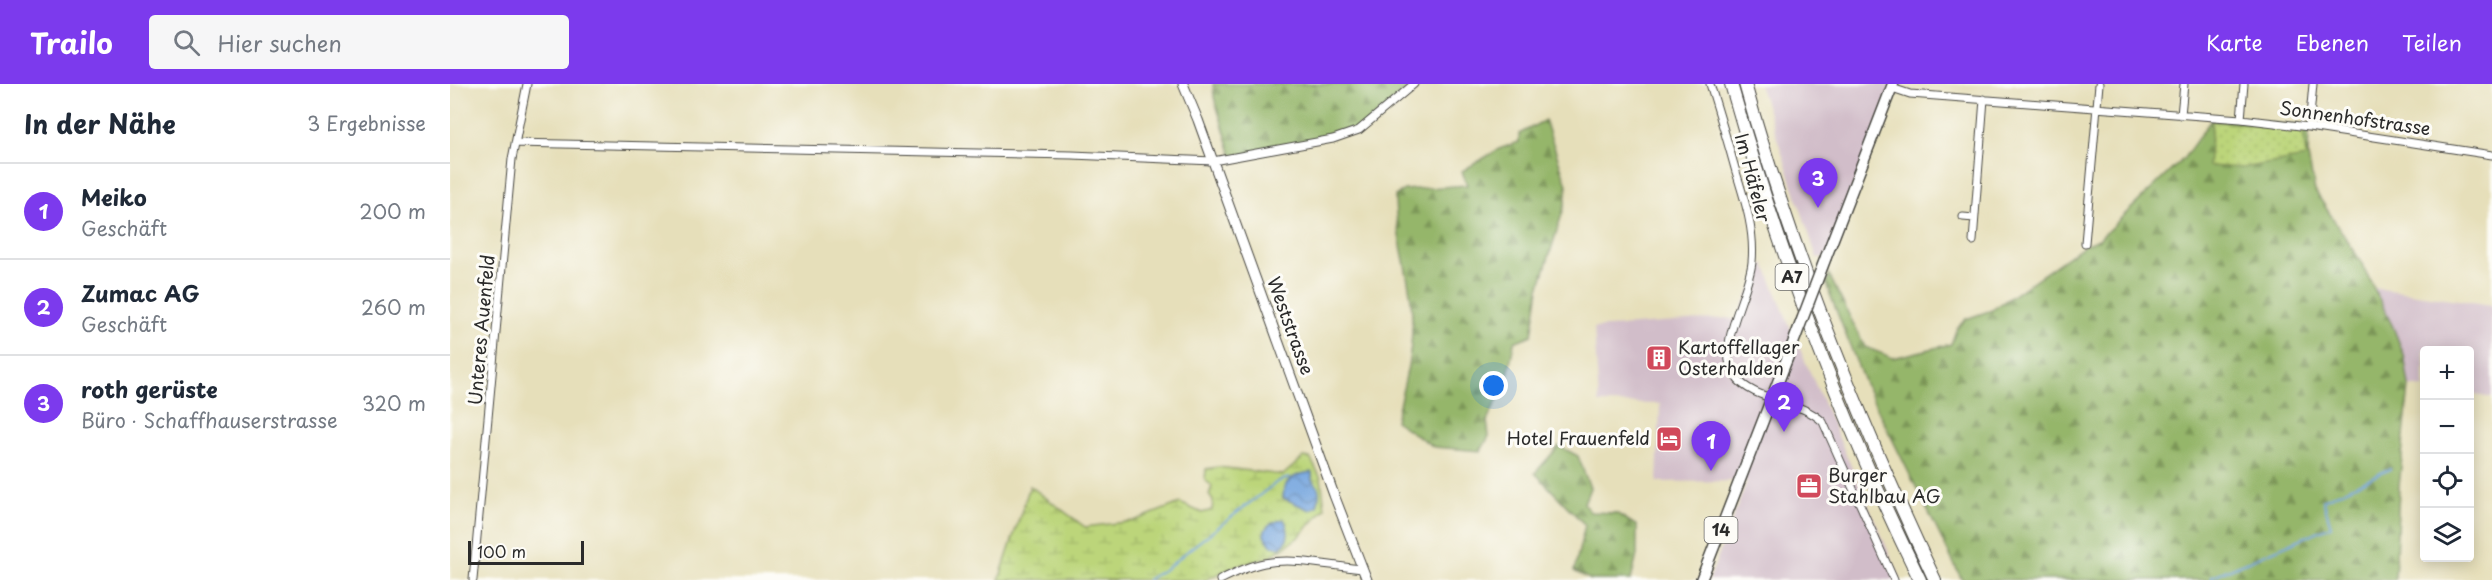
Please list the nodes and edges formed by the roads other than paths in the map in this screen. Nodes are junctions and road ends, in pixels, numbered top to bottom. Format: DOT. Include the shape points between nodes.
graph roads {
  1 [pos="527,84"];
  2 [pos="1183,84"];
  3 [pos="1414,84"];
  4 [pos="1710,84"];
  5 [pos="1731,84"];
  6 [pos="1745,84"];
  7 [pos="2099,84"];
  8 [pos="2184,84"];
  9 [pos="2244,84"];
  10 [pos="2313,84"];
  11 [pos="1893,86"];
  12 [pos="1984,99"];
  13 [pos="2097,108"];
  14 [pos="2181,115"];
  15 [pos="2241,119"];
  16 [pos="2309,127"];
  17 [pos="515,143"];
  18 [pos="2492,154"];
  19 [pos="1213,161"];
  20 [pos="1963,218"];
  21 [pos="1974,218"];
  22 [pos="1973,241"];
  23 [pos="2085,243"];
  24 [pos="1772,397"];
  25 [pos="1363,569"];
  26 [pos="472,580"];
  27 [pos="1220,580"];
  28 [pos="1367,580"];
  29 [pos="1701,580"];
  30 [pos="1894,580"];
  31 [pos="1918,580"];
  32 [pos="1935,580"];
  1 -- 17 [label="street, Unteres Auenfeld"];
  2 -- 19 [label="main road, Weststrasse"];
  3 -- 19 [label="street" via="1359,130 1333,139"];
  4 -- 24 [label="street, Im Häfeler" via="1753,241 1749,283 1731,335 1728,360 1734,376 1742,383"];
  5 -- 31 [label="highway, A7" via="1764,195 1812,331"];
  6 -- 32 [label="highway, A7" via="1821,316 1868,434"];
  7 -- 13 [label="street"];
  8 -- 14 [label="street"];
  9 -- 15 [label="street"];
  10 -- 16 [label="street"];
  11 -- 12 [label="street, Sonnenhofstrasse" via="1910,94"];
  11 -- 24 [label="main road, 14, bridge"];
  12 -- 13 [label="street, Sonnenhofstrasse"];
  12 -- 21 [label="street"];
  13 -- 14 [label="street, Sonnenhofstrasse"];
  13 -- 23 [label="street"];
  14 -- 15 [label="street, Sonnenhofstrasse"];
  15 -- 16 [label="street, Sonnenhofstrasse"];
  16 -- 18 [label="street, Sonnenhofstrasse"];
  17 -- 19 [label="street"];
  17 -- 26 [label="street, Unteres Auenfeld"];
  19 -- 25 [label="main road, Weststrasse"];
  20 -- 21 [label="street"];
  21 -- 22 [label="street"];
  24 -- 29 [label="main road, 14"];
  24 -- 30 [label="street, Im Häfeler" via="1810,411 1823,422"];
  25 -- 27 [label="street" via="1287,561 1264,563"];
  25 -- 28 [label="main road, Weststrasse"];
}
